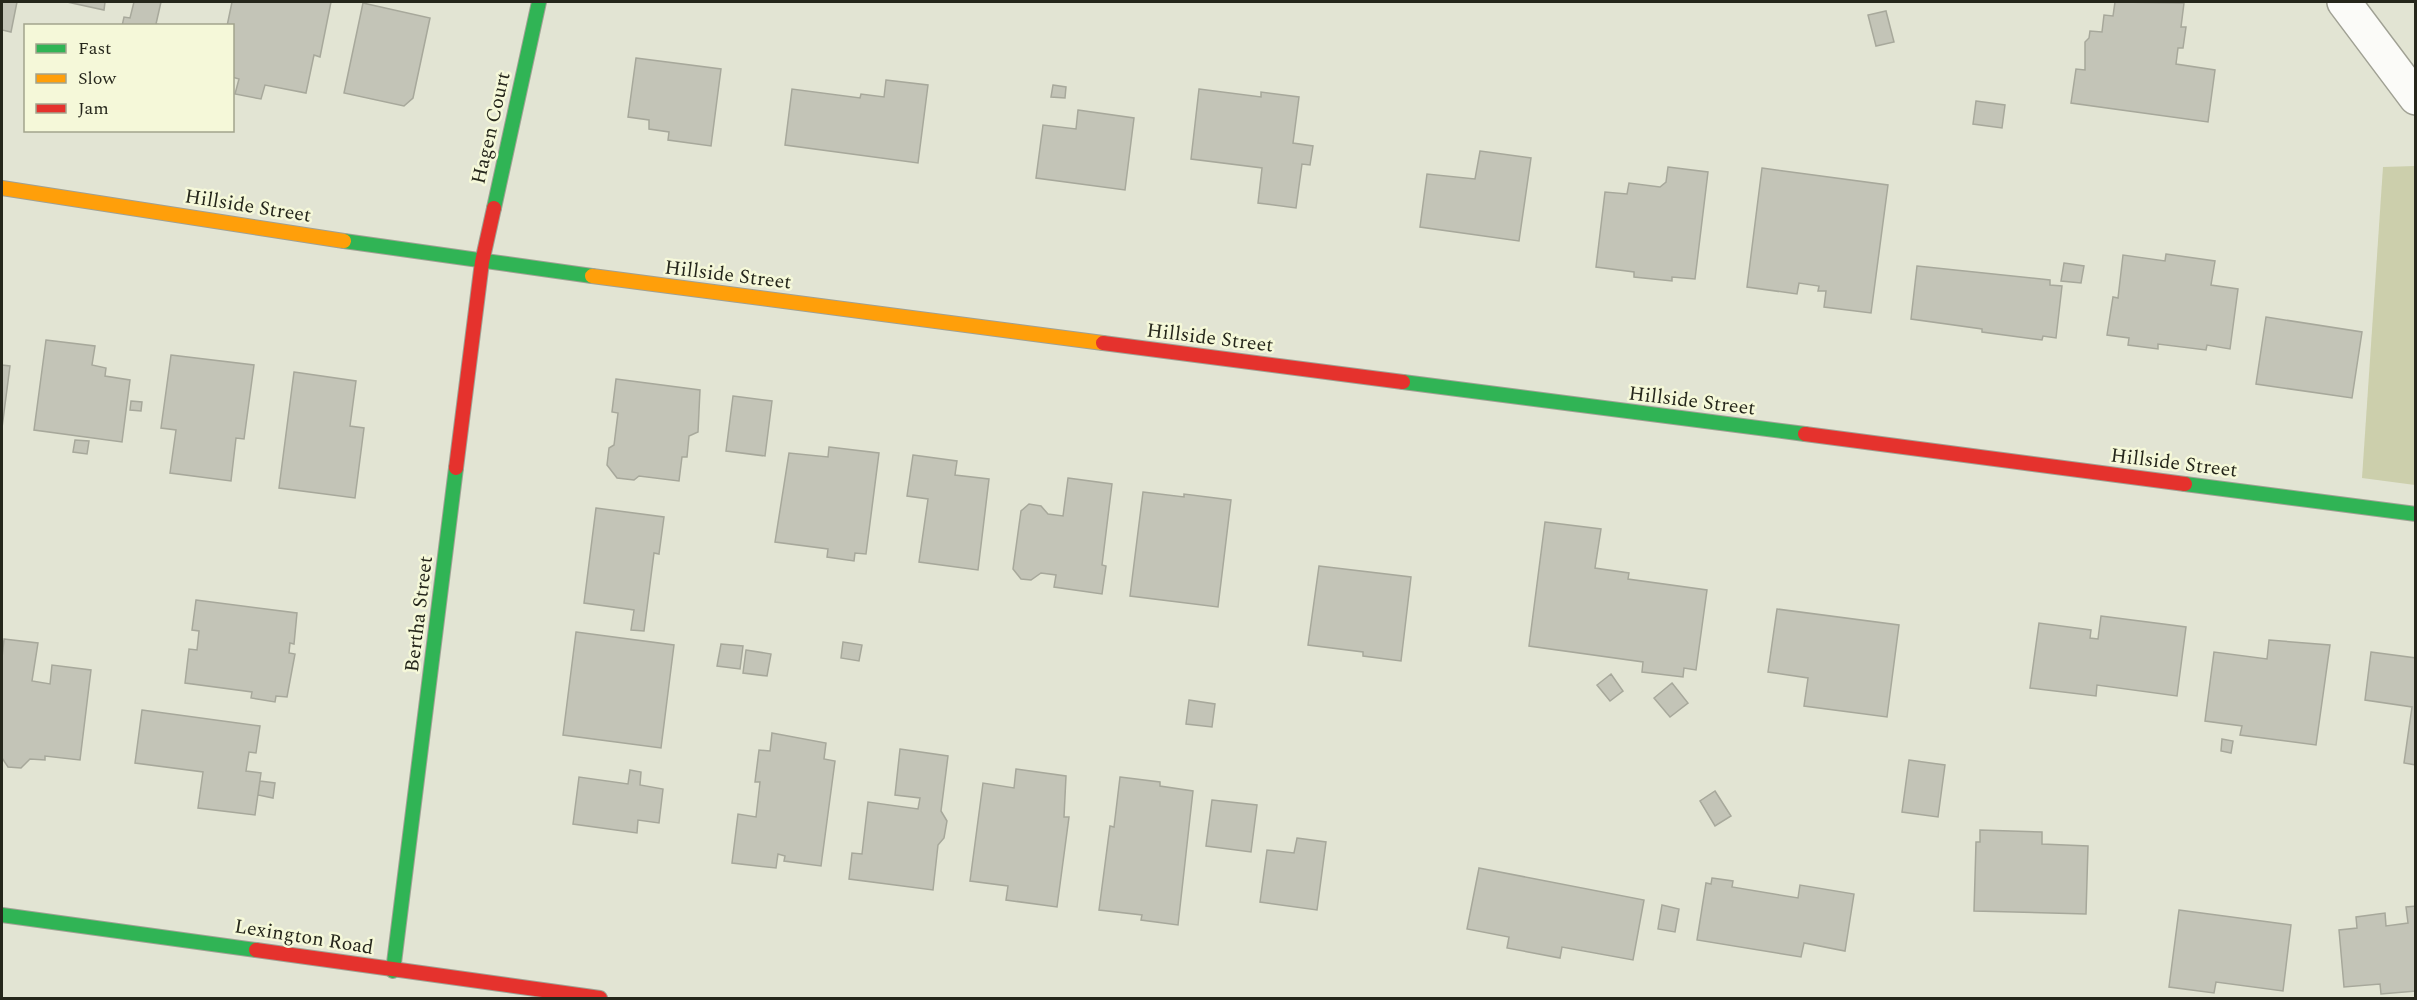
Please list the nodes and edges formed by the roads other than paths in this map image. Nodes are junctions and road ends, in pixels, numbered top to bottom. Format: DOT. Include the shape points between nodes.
graph roads {
  1 [pos="539,2"];
  2 [pos="2344,2"];
  3 [pos="2415,98"];
  4 [pos="2,188"];
  5 [pos="482,262"];
  6 [pos="2415,514"];
  7 [pos="2,915"];
  8 [pos="393,971"];
  9 [pos="600,999"];
  1 -- 5 [label="street, Hagen Court"];
  2 -- 3 [label="street"];
  4 -- 5 [label="street, Hillside Street"];
  5 -- 6 [label="street, Hillside Street"];
  5 -- 8 [label="street, Bertha Street"];
  7 -- 8 [label="street, Lexington Road"];
  8 -- 9 [label="street, Lexington Road"];
}
